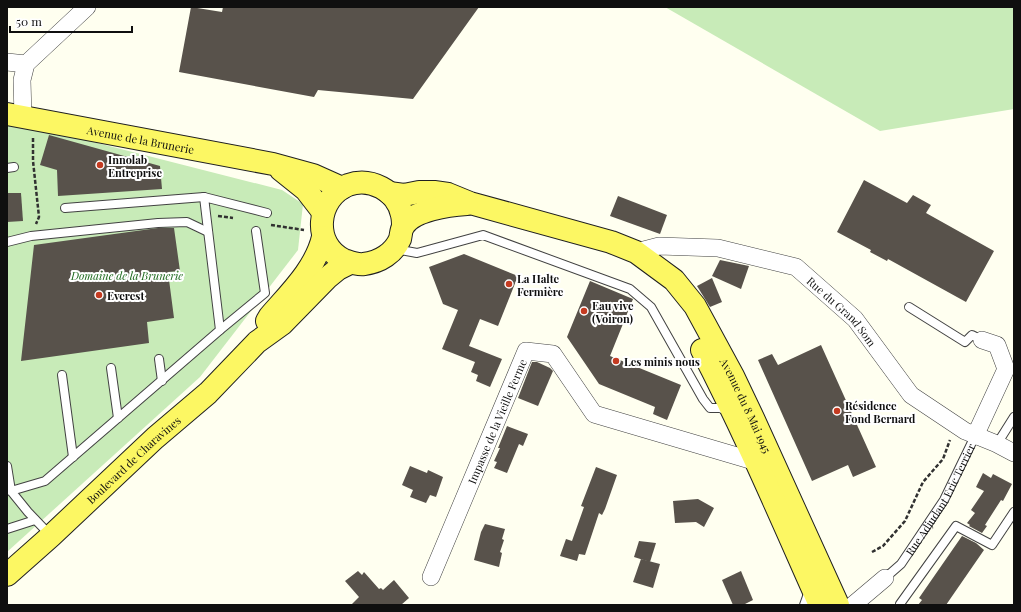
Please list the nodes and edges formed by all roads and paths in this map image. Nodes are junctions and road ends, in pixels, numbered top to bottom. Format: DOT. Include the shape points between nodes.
graph roads {
  1 [pos="87,7"];
  2 [pos="7,62"];
  3 [pos="26,64"];
  4 [pos="21,122"];
  5 [pos="274,164"];
  6 [pos="342,188"];
  7 [pos="389,193"];
  8 [pos="204,196"];
  9 [pos="470,203"];
  10 [pos="65,208"];
  11 [pos="323,212"];
  12 [pos="268,213"];
  13 [pos="403,227"];
  14 [pos="208,232"];
  15 [pos="256,232"];
  16 [pos="31,236"];
  17 [pos="324,237"];
  18 [pos="7,242"];
  19 [pos="611,242"];
  20 [pos="394,249"];
  21 [pos="636,252"];
  22 [pos="350,263"];
  23 [pos="908,307"];
  24 [pos="220,330"];
  25 [pos="982,340"];
  26 [pos="257,342"];
  27 [pos="159,359"];
  28 [pos="110,368"];
  29 [pos="62,375"];
  30 [pos="162,381"];
  31 [pos="732,412"];
  32 [pos="1014,417"];
  33 [pos="118,418"];
  34 [pos="754,418"];
  35 [pos="958,427"];
  36 [pos="975,436"];
  37 [pos="997,444"];
  38 [pos="1014,453"];
  39 [pos="73,457"];
  40 [pos="764,460"];
  41 [pos="7,466"];
  42 [pos="10,491"];
  43 [pos="1014,512"];
  44 [pos="35,520"];
  45 [pos="7,528"];
  46 [pos="51,536"];
  47 [pos="872,552"];
  48 [pos="7,576"];
  49 [pos="432,577"];
  50 [pos="885,578"];
  51 [pos="812,599"];
  52 [pos="900,604"];
  53 [pos="838,605"];
  54 [pos="853,605"];
  1 -- 3 [label="street"];
  2 -- 3 [label="street"];
  3 -- 4 [label="street" via="22,80"];
  4 -- 5 [label="main road, Avenue de la Brunerie"];
  4 -- 16 [label="path" via="33,161 39,217"];
  5 -- 6 [label="main road, Avenue de la Brunerie" via="313,175"];
  5 -- 11 [label="main road, Avenue de la Brunerie" via="306,190"];
  6 -- 7 [label="main road" via="353,183 365,182"];
  6 -- 11 [label="main road" via="330,198"];
  7 -- 9 [label="main road" via="404,195 434,192 448,194"];
  7 -- 13 [label="main road" via="400,208"];
  8 -- 10 [label="lane"];
  8 -- 12 [label="lane"];
  8 -- 14 [label="lane"];
  9 -- 13 [label="main road" via="425,212 411,219"];
  9 -- 19 [label="main road, Avenue du 8 Mai 1945"];
  11 -- 17 [label="main road" via="321,225"];
  13 -- 20 [label="main road"];
  14 -- 16 [label="lane" via="188,222"];
  14 -- 24 [label="lane"];
  15 -- 24 [label="lane" via="265,293"];
  16 -- 18 [label="lane"];
  17 -- 22 [label="main road" via="330,248"];
  17 -- 26 [label="main road, Boulevard de Charavines" via="320,250 300,282 270,316"];
  19 -- 21 [label="main road, Avenue du 8 Mai 1945"];
  19 -- 31 [label="main road, Avenue du 8 Mai 1945" via="663,285 682,312"];
  20 -- 22 [label="main road" via="374,262"];
  20 -- 31 [label="lane" via="417,253 483,235 630,289 652,307 710,408"];
  21 -- 34 [label="main road, Avenue du 8 Mai 1945" via="674,280 695,306"];
  21 -- 35 [label="street, Rue du Grand Som" via="659,246 718,248 796,267 855,319 911,395"];
  22 -- 26 [label="main road, Boulevard de Charavines" via="333,273 282,324"];
  23 -- 25 [label="lane" via="965,342 972,335"];
  24 -- 30 [label="lane"];
  25 -- 36 [label="street, Rue Adjudant Eric Terrier" via="998,345 1006,369"];
  26 -- 46 [label="main road, Boulevard de Charavines" via="208,393 155,438"];
  27 -- 30 [label="lane"];
  28 -- 33 [label="lane"];
  29 -- 39 [label="lane"];
  30 -- 33 [label="lane"];
  31 -- 34 [label="lane"];
  31 -- 40 [label="main road, Avenue du 8 Mai 1945"];
  32 -- 37 [label="lane"];
  33 -- 39 [label="lane"];
  34 -- 40 [label="main road, Avenue du 8 Mai 1945"];
  35 -- 36 [label="street, Rue du Grand Som"];
  35 -- 47 [label="path" via="943,459 923,482 905,521 883,546"];
  36 -- 37 [label="street, Rue du Grand Som"];
  36 -- 50 [label="lane, Rue Adjudant Eric Terrier" via="944,500 902,564"];
  37 -- 38 [label="street, Rue du Grand Som"];
  39 -- 42 [label="lane" via="45,480"];
  40 -- 49 [label="street, Impasse de la Vieille Ferme" via="594,414 553,354 526,351"];
  40 -- 51 [label="main road, Avenue du 8 Mai 1945"];
  40 -- 53 [label="main road, Avenue du 8 Mai 1945"];
  41 -- 42 [label="lane"];
  42 -- 44 [label="lane"];
  43 -- 52 [label="lane" via="992,545 956,526"];
  44 -- 45 [label="lane"];
  44 -- 46 [label="lane"];
  46 -- 48 [label="main road, Boulevard de Charavines"];
  50 -- 54 [label="street, Rue Adjudant Eric Terrier"];
}
